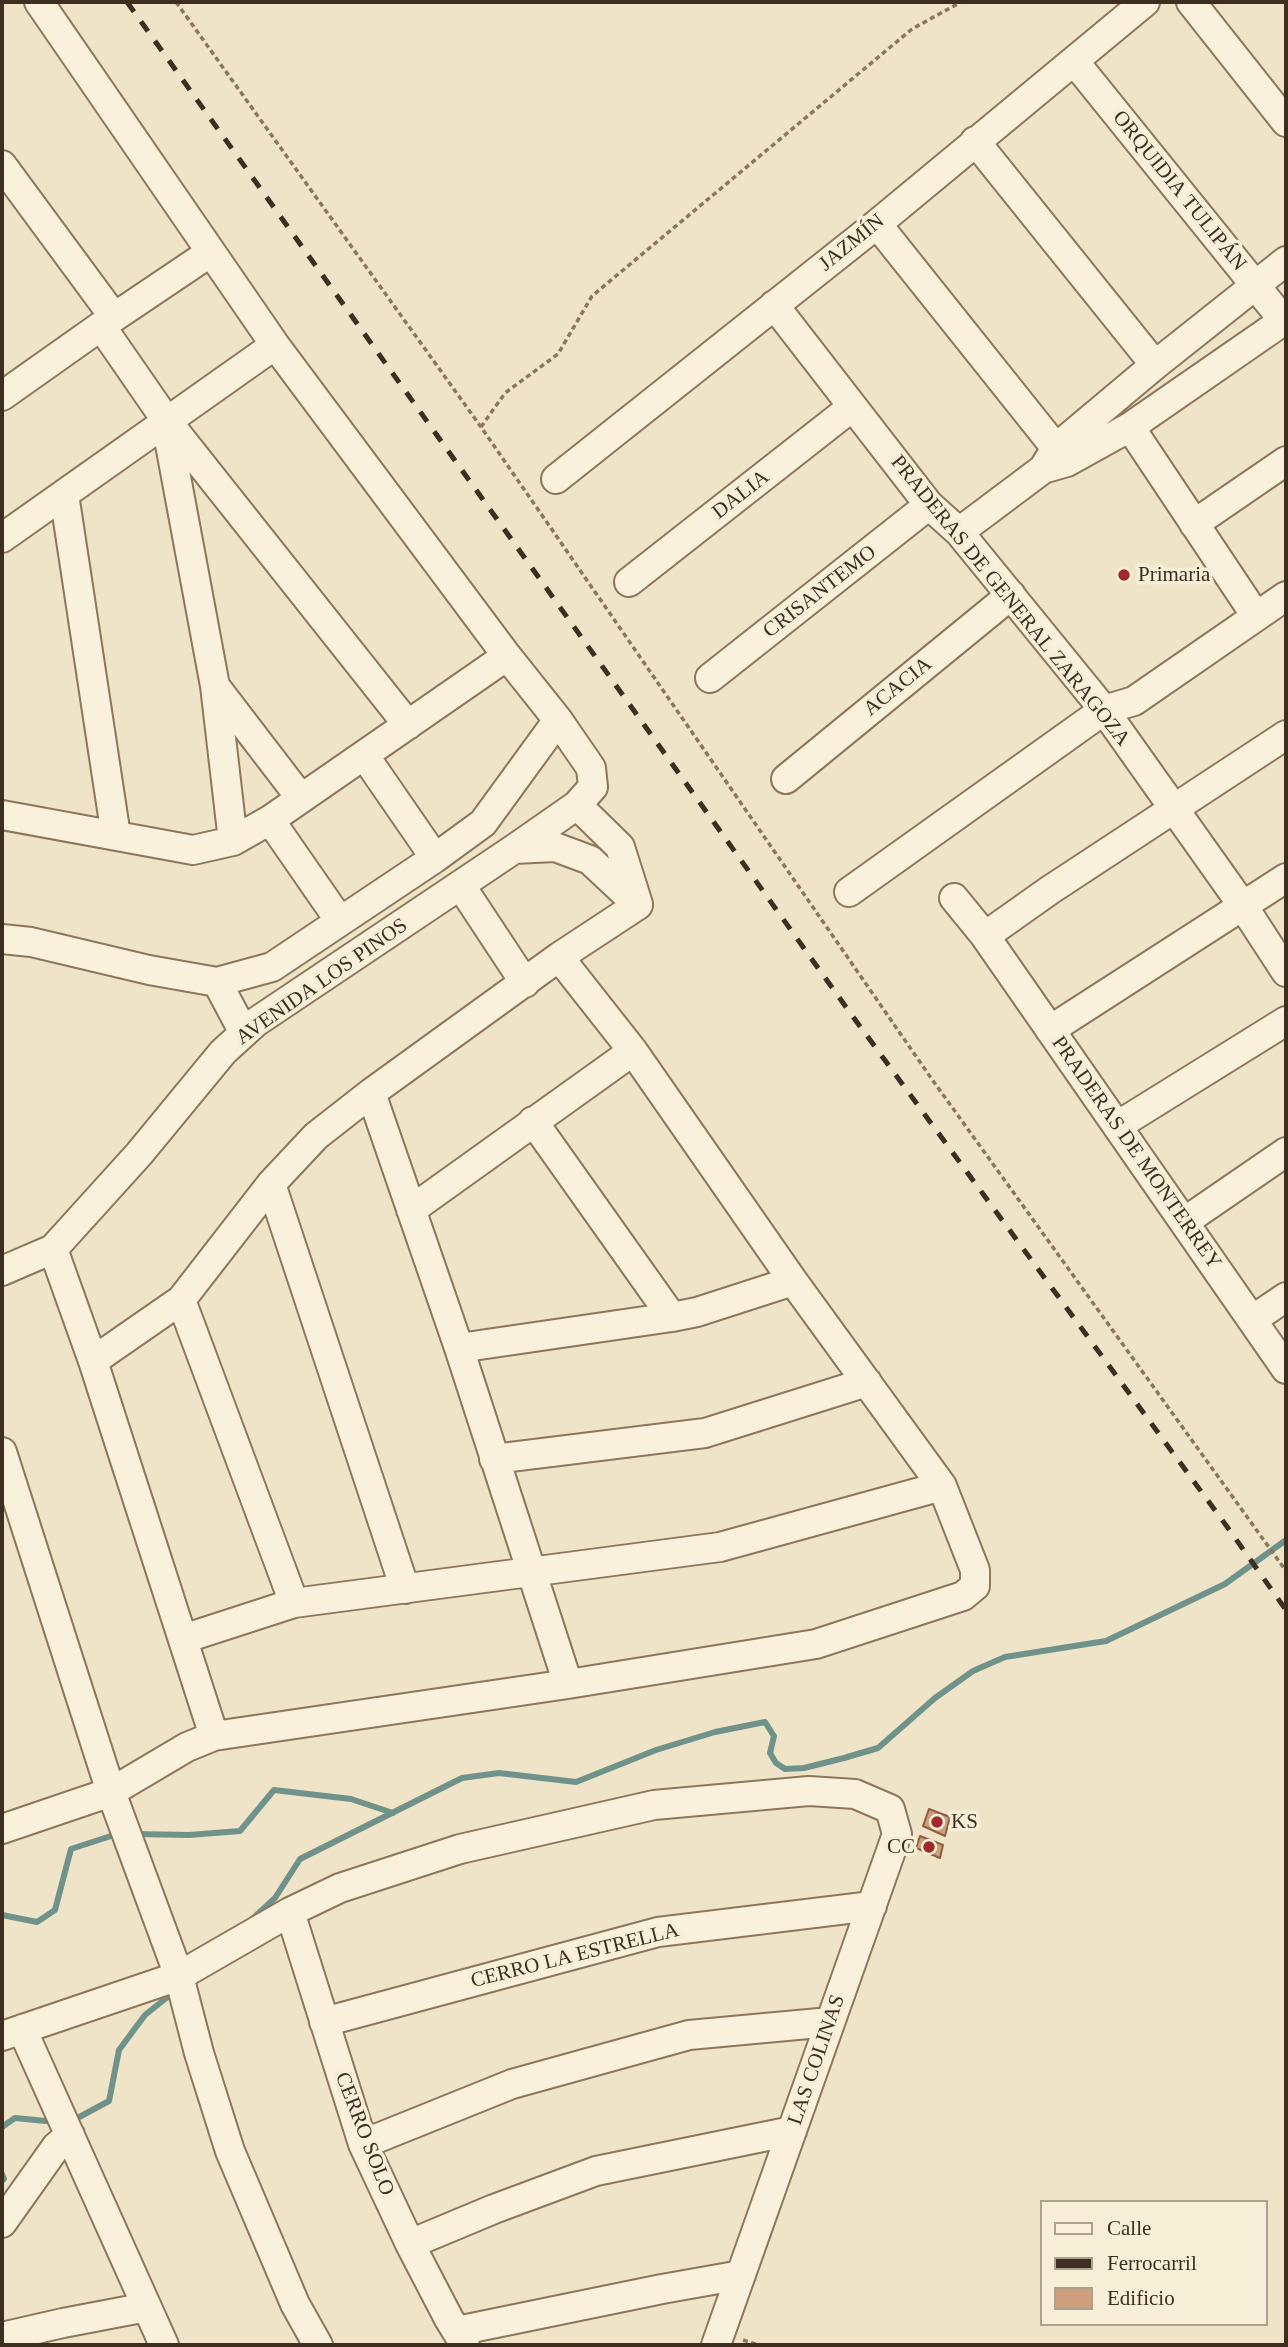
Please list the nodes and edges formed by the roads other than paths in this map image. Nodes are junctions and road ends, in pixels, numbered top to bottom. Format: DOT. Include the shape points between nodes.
graph roads {
  1 [pos="39,2"];
  2 [pos="1145,2"];
  3 [pos="1191,2"];
  4 [pos="1074,61"];
  5 [pos="1286,122"];
  6 [pos="975,141"];
  7 [pos="2,165"];
  8 [pos="877,224"];
  9 [pos="211,252"];
  10 [pos="1286,261"];
  11 [pos="1256,286"];
  12 [pos="774,305"];
  13 [pos="1285,320"];
  14 [pos="107,322"];
  15 [pos="275,345"];
  16 [pos="1155,365"];
  17 [pos="4,391"];
  18 [pos="852,407"];
  19 [pos="166,420"];
  20 [pos="1129,428"];
  21 [pos="1055,459"];
  22 [pos="1286,461"];
  23 [pos="556,479"];
  24 [pos="64,494"];
  25 [pos="929,505"];
  26 [pos="1194,524"];
  27 [pos="959,532"];
  28 [pos="2,538"];
  29 [pos="629,582"];
  30 [pos="1011,595"];
  31 [pos="1286,596"];
  32 [pos="1256,616"];
  33 [pos="507,656"];
  34 [pos="710,678"];
  35 [pos="215,686"];
  36 [pos="1104,710"];
  37 [pos="558,719"];
  38 [pos="408,725"];
  39 [pos="1286,735"];
  40 [pos="364,755"];
  41 [pos="786,779"];
  42 [pos="300,797"];
  43 [pos="577,805"];
  44 [pos="1174,809"];
  45 [pos="2,815"];
  46 [pos="270,820"];
  47 [pos="116,836"];
  48 [pos="233,841"];
  49 [pos="514,849"];
  50 [pos="435,858"];
  51 [pos="1286,878"];
  52 [pos="461,886"];
  53 [pos="849,892"];
  54 [pos="954,898"];
  55 [pos="638,905"];
  56 [pos="1243,906"];
  57 [pos="340,922"];
  58 [pos="985,936"];
  59 [pos="2,939"];
  60 [pos="559,957"];
  61 [pos="1286,972"];
  62 [pos="217,982"];
  63 [pos="525,983"];
  64 [pos="1286,1021"];
  65 [pos="1050,1030"];
  66 [pos="244,1033"];
  67 [pos="633,1051"];
  68 [pos="371,1093"];
  69 [pos="533,1121"];
  70 [pos="1117,1126"];
  71 [pos="1286,1152"];
  72 [pos="271,1184"];
  73 [pos="411,1210"];
  74 [pos="1184,1222"];
  75 [pos="53,1249"];
  76 [pos="2,1271"];
  77 [pos="793,1281"];
  78 [pos="1286,1297"];
  79 [pos="181,1300"];
  80 [pos="672,1317"];
  81 [pos="1252,1320"];
  82 [pos="459,1348"];
  83 [pos="93,1361"];
  84 [pos="1286,1369"];
  85 [pos="867,1382"];
  86 [pos="2,1452"];
  87 [pos="494,1459"];
  88 [pos="942,1486"];
  89 [pos="530,1572"];
  90 [pos="405,1588"];
  91 [pos="294,1603"];
  92 [pos="183,1639"];
  93 [pos="568,1684"];
  94 [pos="214,1736"];
  95 [pos="111,1792"];
  96 [pos="2,1829"];
  97 [pos="872,1906"];
  98 [pos="290,1912"];
  99 [pos="179,1976"];
  100 [pos="324,2022"];
  101 [pos="830,2022"];
  102 [pos="12,2033"];
  103 [pos="792,2131"];
  104 [pos="70,2135"];
  105 [pos="363,2144"];
  106 [pos="2,2223"];
  107 [pos="410,2244"];
  108 [pos="741,2276"];
  109 [pos="147,2307"];
  110 [pos="2,2337"];
  111 [pos="461,2338"];
  112 [pos="164,2345"];
  113 [pos="318,2345"];
  114 [pos="716,2345"];
  1 -- 9 [label="street"];
  2 -- 4 [label="street, JAZMÍN"];
  3 -- 5 [label="street"];
  4 -- 6 [label="street, JAZMÍN"];
  4 -- 11 [label="street, ORQUIDIA TULIPÁN"];
  6 -- 8 [label="street, JAZMÍN"];
  6 -- 16 [label="street"];
  7 -- 14 [label="street"];
  8 -- 12 [label="street, JAZMÍN"];
  8 -- 21 [label="street"];
  9 -- 14 [label="street"];
  9 -- 15 [label="street"];
  10 -- 11 [label="street"];
  11 -- 13 [label="street, ORQUIDIA TULIPÁN"];
  11 -- 16 [label="street"];
  12 -- 18 [label="street, PRADERAS DE GENERAL ZARAGOZA"];
  12 -- 23 [label="street, JAZMÍN"];
  13 -- 20 [label="street"];
  14 -- 17 [label="street"];
  14 -- 19 [label="street"];
  15 -- 19 [label="street"];
  15 -- 33 [label="street"];
  16 -- 21 [label="street"];
  18 -- 25 [label="street, PRADERAS DE GENERAL ZARAGOZA"];
  18 -- 29 [label="street, DALIA"];
  19 -- 24 [label="street"];
  19 -- 35 [label="street"];
  19 -- 38 [label="street"];
  20 -- 21 [label="street"];
  20 -- 26 [label="street"];
  21 -- 27 [label="street"];
  22 -- 26 [label="street"];
  24 -- 28 [label="street"];
  24 -- 47 [label="street"];
  25 -- 27 [label="street, PRADERAS DE GENERAL ZARAGOZA"];
  25 -- 34 [label="street, CRISANTEMO"];
  26 -- 32 [label="street"];
  27 -- 30 [label="street, PRADERAS DE GENERAL ZARAGOZA"];
  30 -- 36 [label="street, PRADERAS DE GENERAL ZARAGOZA"];
  30 -- 41 [label="street, ACACIA"];
  31 -- 32 [label="street"];
  32 -- 36 [label="street" via="1134,701"];
  33 -- 37 [label="street"];
  33 -- 38 [label="street"];
  35 -- 42 [label="street"];
  35 -- 48 [label="street"];
  36 -- 44 [label="street, PRADERAS DE GENERAL ZARAGOZA"];
  36 -- 53 [label="street"];
  37 -- 43 [label="street" via="591,768 593,787"];
  37 -- 50 [label="street, AVENIDA LOS PINOS" via="483,823"];
  38 -- 40 [label="street"];
  39 -- 44 [label="street"];
  40 -- 42 [label="street"];
  40 -- 50 [label="street"];
  42 -- 46 [label="street"];
  43 -- 49 [label="street, AVENIDA LOS PINOS"];
  43 -- 55 [label="street" via="621,847"];
  44 -- 56 [label="street, PRADERAS DE GENERAL ZARAGOZA"];
  44 -- 58 [label="street"];
  45 -- 47 [label="street"];
  46 -- 48 [label="street"];
  46 -- 57 [label="street"];
  47 -- 48 [label="street" via="193,850"];
  49 -- 52 [label="street, AVENIDA LOS PINOS"];
  49 -- 55 [label="street" via="555,847 590,860"];
  50 -- 57 [label="street, AVENIDA LOS PINOS"];
  51 -- 56 [label="street"];
  52 -- 63 [label="street"];
  52 -- 66 [label="street, AVENIDA LOS PINOS"];
  54 -- 58 [label="street, PRADERAS DE MONTERREY"];
  55 -- 60 [label="street"];
  56 -- 61 [label="street, PRADERAS DE GENERAL ZARAGOZA"];
  56 -- 65 [label="street"];
  57 -- 62 [label="street, AVENIDA LOS PINOS" via="272,967"];
  58 -- 65 [label="street, PRADERAS DE MONTERREY"];
  59 -- 62 [label="street, AVENIDA LOS PINOS"];
  60 -- 63 [label="street"];
  60 -- 67 [label="street"];
  62 -- 66 [label="street"];
  63 -- 68 [label="street"];
  64 -- 70 [label="street"];
  65 -- 70 [label="street, PRADERAS DE MONTERREY"];
  66 -- 75 [label="street, AVENIDA LOS PINOS"];
  67 -- 69 [label="street"];
  67 -- 77 [label="street"];
  68 -- 72 [label="street" via="316,1136"];
  68 -- 73 [label="street"];
  69 -- 73 [label="street"];
  69 -- 80 [label="street"];
  70 -- 74 [label="street, PRADERAS DE MONTERREY"];
  71 -- 74 [label="street"];
  72 -- 79 [label="street"];
  72 -- 90 [label="street"];
  73 -- 82 [label="street"];
  74 -- 81 [label="street, PRADERAS DE MONTERREY"];
  75 -- 76 [label="street, AVENIDA LOS PINOS"];
  75 -- 83 [label="street"];
  77 -- 80 [label="street"];
  77 -- 85 [label="street"];
  78 -- 81 [label="street"];
  79 -- 83 [label="street"];
  79 -- 91 [label="street"];
  80 -- 82 [label="street"];
  81 -- 84 [label="street, PRADERAS DE MONTERREY"];
  82 -- 87 [label="street"];
  83 -- 92 [label="street"];
  85 -- 87 [label="street" via="705,1433"];
  85 -- 88 [label="street"];
  86 -- 95 [label="street"];
  87 -- 89 [label="street"];
  88 -- 89 [label="street" via="720,1547"];
  88 -- 93 [label="street" via="975,1570 975,1586 963,1596 817,1644"];
  89 -- 90 [label="street"];
  89 -- 93 [label="street"];
  90 -- 91 [label="street"];
  91 -- 92 [label="street"];
  92 -- 94 [label="street"];
  93 -- 94 [label="street"];
  94 -- 95 [label="street"];
  95 -- 96 [label="street"];
  95 -- 99 [label="street"];
  97 -- 98 [label="street, LAS COLINAS" via="897,1834 890,1809 855,1794 810,1791 654,1805 460,1849 340,1888"];
  97 -- 100 [label="street, CERRO LA ESTRELLA" via="658,1932"];
  97 -- 101 [label="street, LAS COLINAS"];
  98 -- 99 [label="street"];
  98 -- 100 [label="street, CERRO SOLO"];
  99 -- 102 [label="street"];
  99 -- 113 [label="street" via="230,2151 295,2304"];
  100 -- 105 [label="street, CERRO SOLO"];
  101 -- 103 [label="street, LAS COLINAS"];
  101 -- 105 [label="street" via="689,2035 512,2084"];
  102 -- 104 [label="street"];
  103 -- 107 [label="street" via="596,2171"];
  103 -- 108 [label="street, LAS COLINAS"];
  104 -- 106 [label="street" via="56,2147"];
  104 -- 109 [label="street"];
  105 -- 107 [label="street, CERRO SOLO"];
  107 -- 111 [label="street, CERRO SOLO"];
  108 -- 111 [label="street" via="662,2289"];
  108 -- 114 [label="street, LAS COLINAS"];
  109 -- 110 [label="street"];
  109 -- 112 [label="street"];
}
